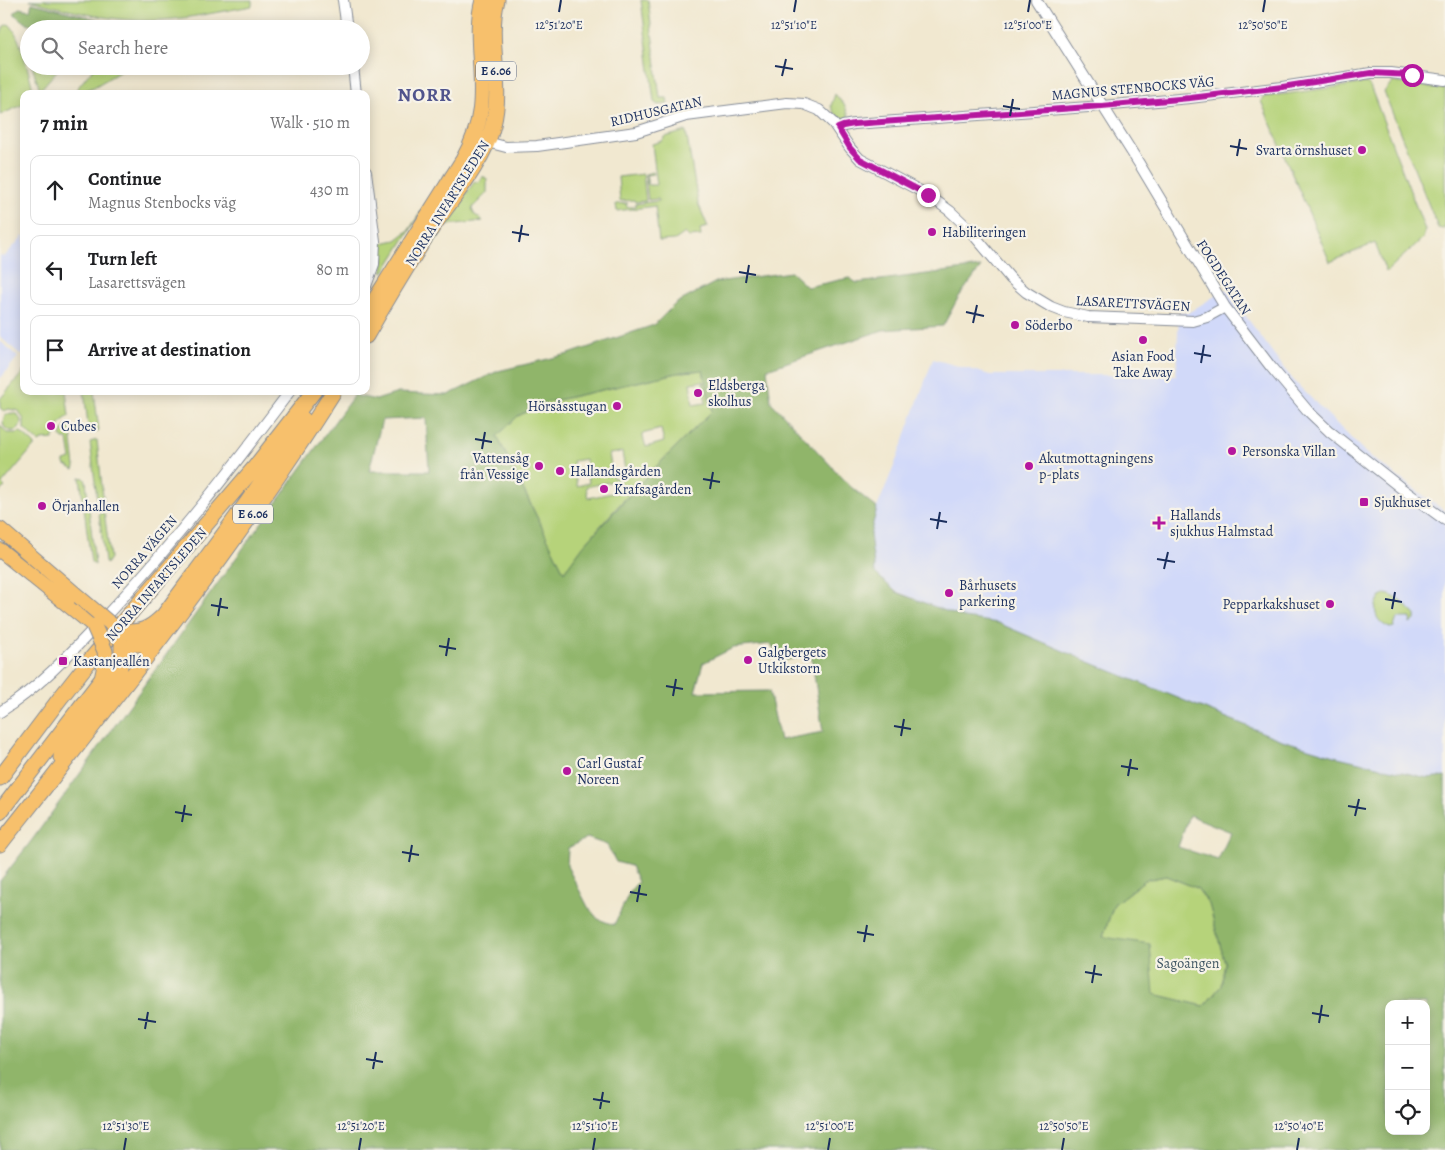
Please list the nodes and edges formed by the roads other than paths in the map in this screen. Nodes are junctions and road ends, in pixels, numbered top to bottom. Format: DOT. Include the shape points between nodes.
graph roads {
  1 [pos="343,0"];
  2 [pos="483,0"];
  3 [pos="497,0"];
  4 [pos="1036,0"];
  5 [pos="346,20"];
  6 [pos="354,75"];
  7 [pos="1445,80"];
  8 [pos="356,90"];
  9 [pos="1102,106"];
  10 [pos="478,124"];
  11 [pos="838,128"];
  12 [pos="487,142"];
  13 [pos="470,148"];
  14 [pos="370,203"];
  15 [pos="370,275"];
  16 [pos="1225,307"];
  17 [pos="370,308"];
  18 [pos="370,329"];
  19 [pos="287,395"];
  20 [pos="311,395"];
  21 [pos="318,395"];
  22 [pos="331,395"];
  23 [pos="1445,520"];
  24 [pos="0,529"];
  25 [pos="0,550"];
  26 [pos="75,602"];
  27 [pos="112,625"];
  28 [pos="94,626"];
  29 [pos="166,632"];
  30 [pos="123,640"];
  31 [pos="0,712"];
  32 [pos="57,772"];
  33 [pos="0,778"];
  34 [pos="0,812"];
  35 [pos="0,844"];
  1 -- 5 [label="street"];
  2 -- 10 [label="highway, NORRA INFARTSLEDEN / E 6.06" via="479,27 482,101"];
  3 -- 12 [label="highway, NORRA INFARTSLEDEN / E 6.06" via="493,29 497,92 493,126"];
  4 -- 9 [label="street, FOGDEGATAN"];
  6 -- 8 [label="street"];
  7 -- 9 [label="street, MAGNUS STENBOCKS VÄG" via="1371,73 1282,87"];
  9 -- 11 [label="street, MAGNUS STENBOCKS VÄG" via="854,124"];
  9 -- 16 [label="street, FOGDEGATAN"];
  10 -- 12 [label="street"];
  10 -- 13 [label="highway, NORRA INFARTSLEDEN / E 6.06"];
  11 -- 12 [label="street, RIDHUSGATAN" via="814,108 788,103 688,116 636,132 537,146 506,147"];
  11 -- 16 [label="street, LASARETTSVÄGEN" via="860,159 928,195 950,211 1011,279 1046,305 1088,317 1193,321"];
  12 -- 13 [label="street"];
  12 -- 18 [label="highway, NORRA INFARTSLEDEN / E 6.06"];
  13 -- 17 [label="highway, NORRA INFARTSLEDEN / E 6.06"];
  14 -- 15 [label="street" via="375,241"];
  16 -- 23 [label="street, FOGDEGATAN" via="1308,411"];
  19 -- 31 [label="street, NORRA VÄGEN" via="185,526 118,604 44,680"];
  20 -- 33 [label="highway, NORRA INFARTSLEDEN / E 6.06" via="249,474 79,674"];
  21 -- 30 [label="highway" via="232,524 164,615 154,625"];
  22 -- 29 [label="highway, E 6.06" via="237,537"];
  24 -- 26 [label="main road"];
  25 -- 26 [label="main road"];
  26 -- 27 [label="main road, bridge"];
  26 -- 28 [label="main road"];
  27 -- 30 [label="highway, bridge" via="120,630"];
  28 -- 30 [label="main road" via="111,639"];
  28 -- 34 [label="highway, bridge" via="105,651 102,679"];
  29 -- 30 [label="highway" via="142,644"];
  29 -- 32 [label="highway, E 6.06"];
  30 -- 32 [label="highway" via="118,675 69,739"];
  32 -- 35 [label="highway, E 6.06"];
}
